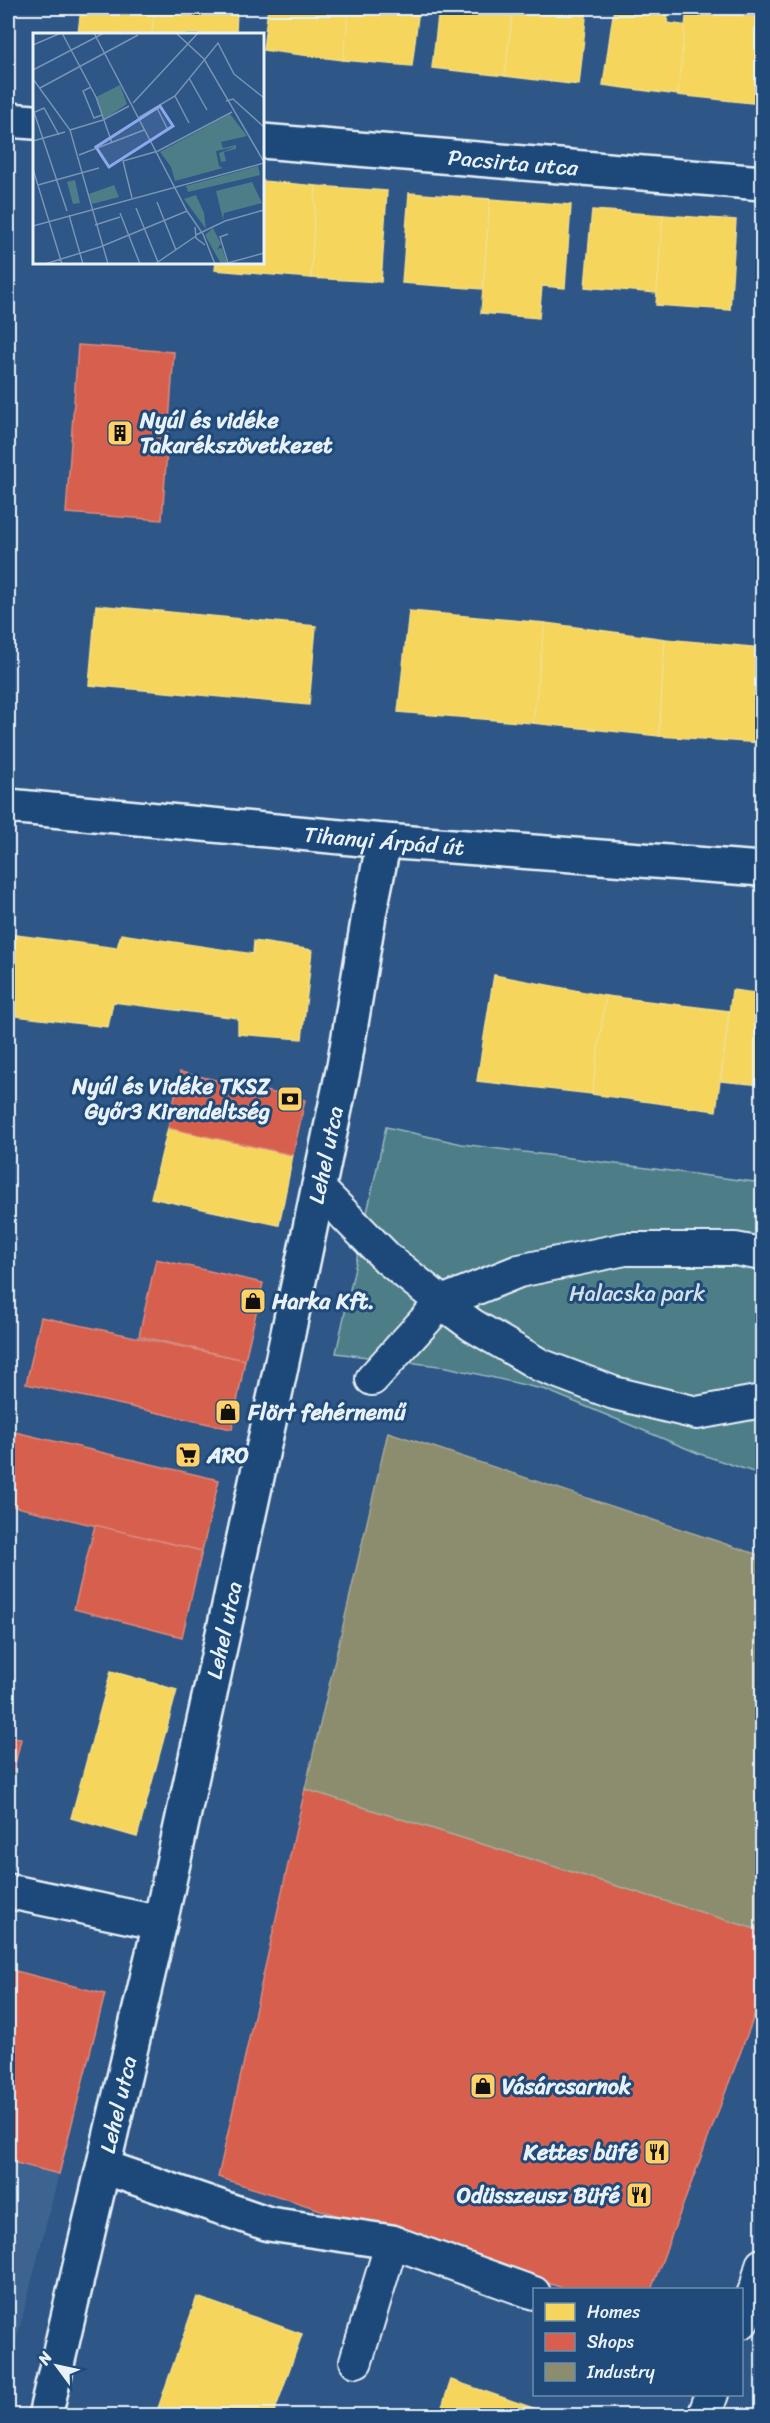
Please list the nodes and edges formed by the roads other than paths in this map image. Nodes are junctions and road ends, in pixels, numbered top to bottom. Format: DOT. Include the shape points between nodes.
graph roads {
  1 [pos="8,120"];
  2 [pos="33,122"];
  3 [pos="264,141"];
  4 [pos="762,183"];
  5 [pos="8,806"];
  6 [pos="384,841"];
  7 [pos="762,869"];
  8 [pos="318,1188"];
  9 [pos="762,1254"];
  10 [pos="442,1302"];
  11 [pos="372,1378"];
  12 [pos="762,1401"];
  13 [pos="8,1891"];
  14 [pos="160,1923"];
  15 [pos="104,2167"];
  16 [pos="392,2242"];
  17 [pos="761,2279"];
  18 [pos="533,2294"];
  19 [pos="743,2318"];
  20 [pos="356,2361"];
  21 [pos="711,2396"];
  22 [pos="45,2415"];
  23 [pos="704,2415"];
  1 -- 2 [label="street"];
  3 -- 4 [label="street, Pacsirta utca"];
  5 -- 6 [label="street, Tihanyi Árpád út"];
  6 -- 7 [label="street, Tihanyi Árpád út"];
  6 -- 8 [label="street, Lehel utca"];
  8 -- 10 [label="street" via="388,1259"];
  8 -- 14 [label="street, Lehel utca"];
  9 -- 10 [label="street" via="735,1249 625,1249 519,1271"];
  10 -- 11 [label="street"];
  10 -- 12 [label="street" via="472,1325 540,1365 614,1394 697,1413"];
  13 -- 14 [label="street"];
  14 -- 15 [label="street, Lehel utca"];
  15 -- 16 [label="street" via="269,2224"];
  15 -- 22 [label="street, Lehel utca"];
  16 -- 18 [label="street"];
  16 -- 20 [label="street"];
  17 -- 19 [label="street"];
  21 -- 23 [label="street"];
}
